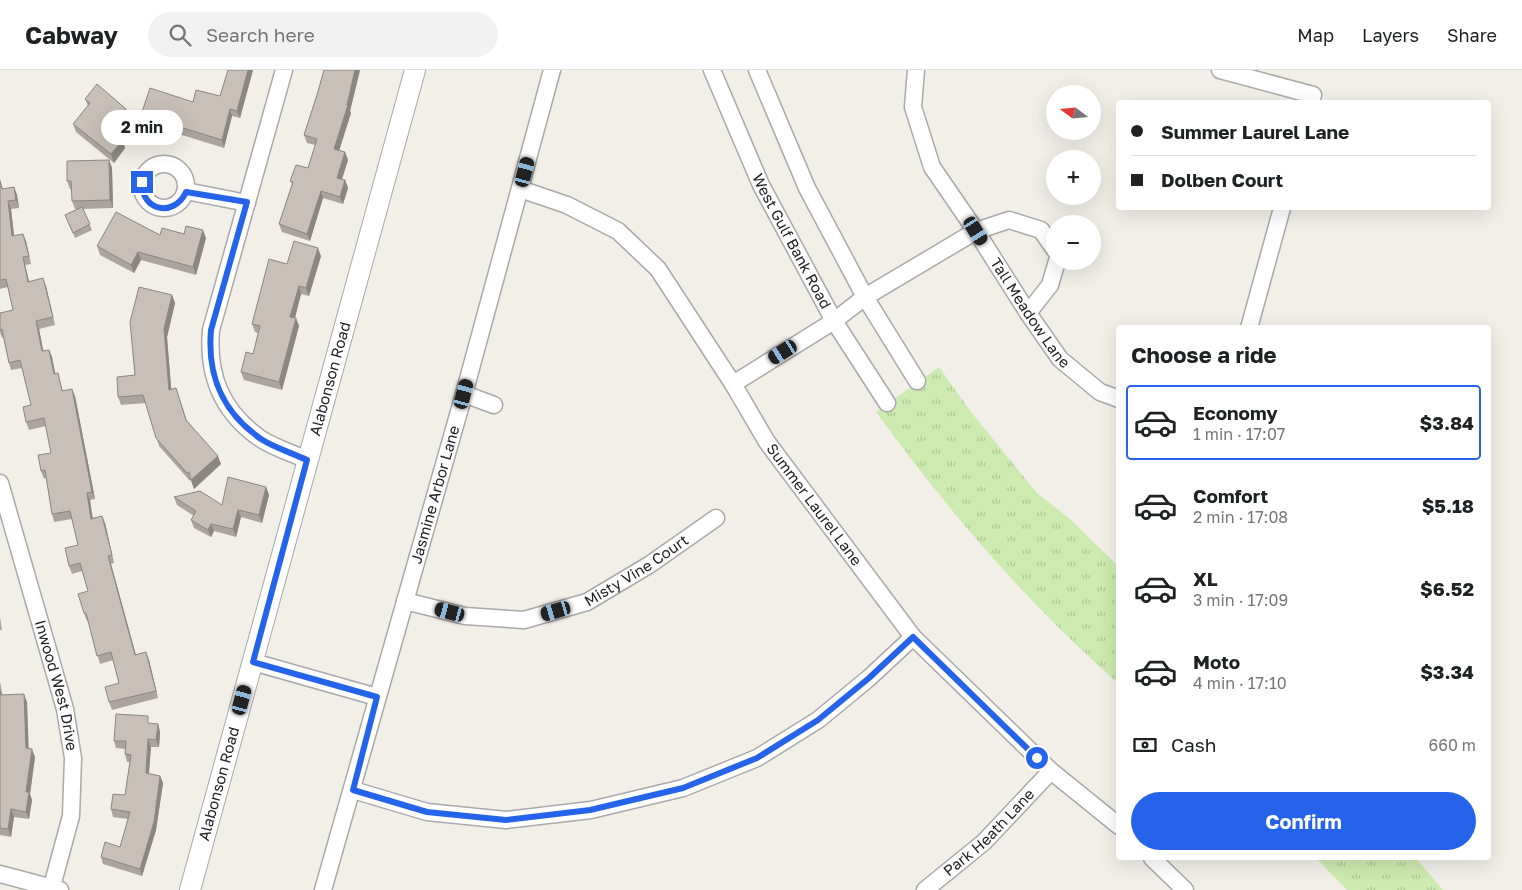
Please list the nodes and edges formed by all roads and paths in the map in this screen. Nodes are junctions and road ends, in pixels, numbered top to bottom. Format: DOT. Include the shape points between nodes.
graph roads {
  1 [pos="284,70"];
  2 [pos="415,70"];
  3 [pos="552,70"];
  4 [pos="712,70"];
  5 [pos="757,70"];
  6 [pos="916,70"];
  7 [pos="1220,70"];
  8 [pos="1312,99"];
  9 [pos="520,189"];
  10 [pos="186,192"];
  11 [pos="247,202"];
  12 [pos="1281,210"];
  13 [pos="976,231"];
  14 [pos="1046,237"];
  15 [pos="1054,270"];
  16 [pos="865,297"];
  17 [pos="1028,313"];
  18 [pos="834,321"];
  19 [pos="1250,325"];
  20 [pos="917,381"];
  21 [pos="733,384"];
  22 [pos="464,394"];
  23 [pos="1116,398"];
  24 [pos="887,403"];
  25 [pos="494,405"];
  26 [pos="307,460"];
  27 [pos="0,483"];
  28 [pos="716,518"];
  29 [pos="405,601"];
  30 [pos="913,637"];
  31 [pos="253,662"];
  32 [pos="377,697"];
  33 [pos="1051,771"];
  34 [pos="353,790"];
  35 [pos="1116,824"];
  36 [pos="1154,860"];
  37 [pos="0,874"];
  38 [pos="55,889"];
  39 [pos="190,890"];
  40 [pos="323,890"];
  41 [pos="925,890"];
  42 [pos="1185,890"];
  1 -- 11 [label="street"];
  2 -- 26 [label="street, Alabonson Road"];
  3 -- 9 [label="street, Jasmine Arbor Lane"];
  4 -- 18 [label="street, West Gulf Bank Road" via="761,185"];
  5 -- 16 [label="street" via="808,188"];
  6 -- 13 [label="street, Tall Meadow Lane" via="913,107 932,167"];
  7 -- 8 [label="street"];
  9 -- 21 [label="street, Summer Laurel Lane" via="567,205 618,231 658,269"];
  9 -- 22 [label="street, Jasmine Arbor Lane"];
  10 -- 11 [label="street"];
  11 -- 26 [label="street" via="211,330 209,351 213,374 223,400 240,420 262,440"];
  12 -- 19 [label="street"];
  13 -- 14 [label="street" via="1009,220 1041,230"];
  13 -- 16 [label="street"];
  13 -- 17 [label="street, Tall Meadow Lane"];
  15 -- 17 [label="street" via="1050,284"];
  16 -- 18 [label="street"];
  16 -- 20 [label="street"];
  17 -- 23 [label="street, Tall Meadow Lane" via="1060,359 1100,392"];
  18 -- 21 [label="street"];
  18 -- 24 [label="street, West Gulf Bank Road"];
  21 -- 30 [label="street, Summer Laurel Lane" via="767,442"];
  22 -- 25 [label="street"];
  22 -- 29 [label="street, Jasmine Arbor Lane"];
  26 -- 31 [label="street, Alabonson Road"];
  27 -- 38 [label="street, Inwood West Drive" via="65,709 73,758 71,816"];
  28 -- 29 [label="street, Misty Vine Court" via="649,565 587,602 524,620 465,616"];
  29 -- 32 [label="street, Jasmine Arbor Lane"];
  30 -- 33 [label="street, Summer Laurel Lane"];
  30 -- 34 [label="street" via="818,720 757,758 683,788 590,810 506,820 427,812"];
  31 -- 32 [label="street"];
  31 -- 39 [label="street, Alabonson Road"];
  32 -- 34 [label="street, Jasmine Arbor Lane"];
  33 -- 35 [label="street, Summer Laurel Lane"];
  33 -- 41 [label="street, Park Heath Lane" via="984,842"];
  34 -- 40 [label="street, Jasmine Arbor Lane"];
  36 -- 42 [label="street"];
  37 -- 38 [label="street"];
}
